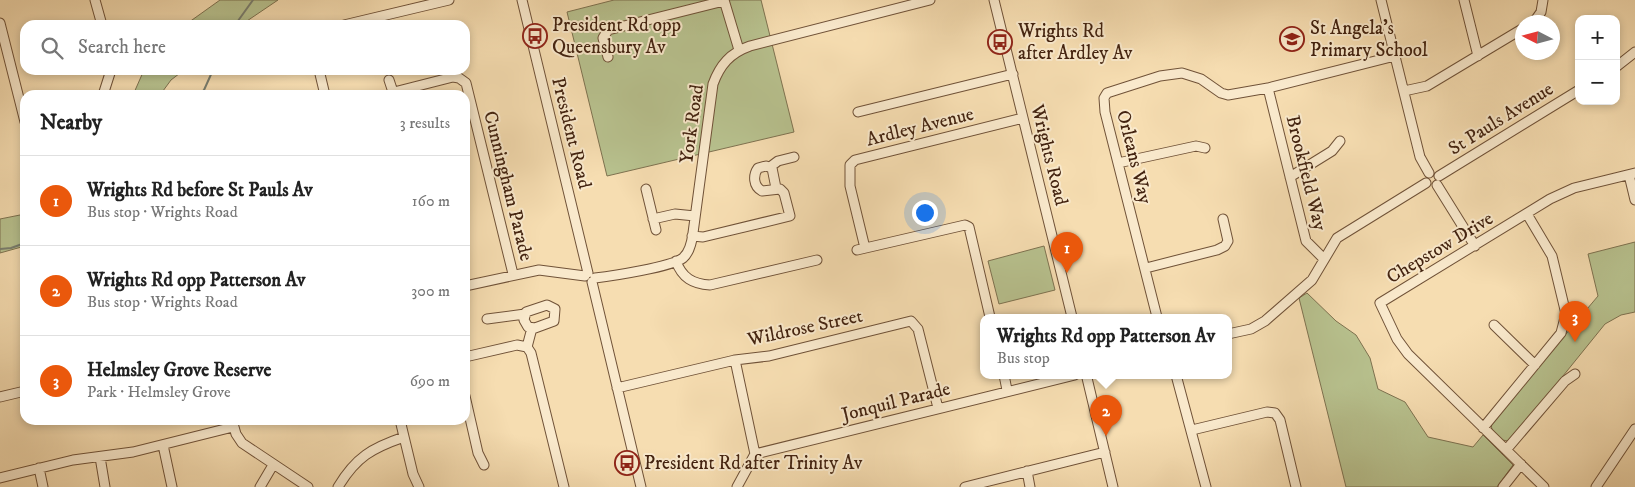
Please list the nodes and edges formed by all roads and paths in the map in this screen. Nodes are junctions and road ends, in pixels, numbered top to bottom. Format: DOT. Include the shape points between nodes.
graph roads {
  1 [pos="95,0"];
  2 [pos="446,0"];
  3 [pos="522,0"];
  4 [pos="930,0"];
  5 [pos="994,0"];
  6 [pos="1381,0"];
  7 [pos="1464,0"];
  8 [pos="1543,0"];
  9 [pos="724,1"];
  10 [pos="1539,15"];
  11 [pos="101,20"];
  12 [pos="364,20"];
  13 [pos="0,22"];
  14 [pos="1515,33"];
  15 [pos="739,50"];
  16 [pos="1635,52"];
  17 [pos="1395,56"];
  18 [pos="1478,56"];
  19 [pos="608,57"];
  20 [pos="1620,64"];
  21 [pos="1013,74"];
  22 [pos="110,75"];
  23 [pos="320,75"];
  24 [pos="389,80"];
  25 [pos="1268,88"];
  26 [pos="106,90"];
  27 [pos="324,90"];
  28 [pos="393,90"];
  29 [pos="408,90"];
  30 [pos="468,90"];
  31 [pos="1404,91"];
  32 [pos="1575,93"];
  33 [pos="470,96"];
  34 [pos="20,102"];
  35 [pos="858,112"];
  36 [pos="1023,118"];
  37 [pos="1340,141"];
  38 [pos="1205,148"];
  39 [pos="794,157"];
  40 [pos="1118,163"];
  41 [pos="770,167"];
  42 [pos="1429,173"];
  43 [pos="1632,174"];
  44 [pos="1290,177"];
  45 [pos="1438,181"];
  46 [pos="1426,183"];
  47 [pos="776,188"];
  48 [pos="646,189"];
  49 [pos="1635,200"];
  50 [pos="1528,214"];
  51 [pos="695,216"];
  52 [pos="653,219"];
  53 [pos="1223,219"];
  54 [pos="656,230"];
  55 [pos="692,236"];
  56 [pos="1475,246"];
  57 [pos="1324,259"];
  58 [pos="818,260"];
  59 [pos="676,261"];
  60 [pos="1146,268"];
  61 [pos="513,274"];
  62 [pos="590,277"];
  63 [pos="470,285"];
  64 [pos="524,314"];
  65 [pos="989,314"];
  66 [pos="1071,314"];
  67 [pos="1156,314"];
  68 [pos="487,319"];
  69 [pos="1494,325"];
  70 [pos="530,327"];
  71 [pos="1232,333"];
  72 [pos="524,346"];
  73 [pos="470,356"];
  74 [pos="735,360"];
  75 [pos="1535,365"];
  76 [pos="1575,374"];
  77 [pos="1005,379"];
  78 [pos="1057,379"];
  79 [pos="1088,379"];
  80 [pos="1177,379"];
  81 [pos="617,388"];
  82 [pos="1007,390"];
  83 [pos="20,392"];
  84 [pos="0,397"];
  85 [pos="938,408"];
  86 [pos="470,418"];
  87 [pos="229,425"];
  88 [pos="233,425"];
  89 [pos="401,425"];
  90 [pos="1483,428"];
  91 [pos="1635,429"];
  92 [pos="1192,430"];
  93 [pos="404,437"];
  94 [pos="163,445"];
  95 [pos="1506,450"];
  96 [pos="1105,452"];
  97 [pos="755,454"];
  98 [pos="100,457"];
  99 [pos="1521,464"];
  100 [pos="273,465"];
  101 [pos="484,465"];
  102 [pos="39,468"];
  103 [pos="1026,471"];
  104 [pos="0,478"];
  105 [pos="43,487"];
  106 [pos="105,487"];
  107 [pos="172,487"];
  108 [pos="260,487"];
  109 [pos="308,487"];
  110 [pos="338,487"];
  111 [pos="419,487"];
  112 [pos="564,487"];
  113 [pos="641,487"];
  114 [pos="738,487"];
  115 [pos="965,487"];
  116 [pos="1030,487"];
  117 [pos="1113,487"];
  118 [pos="1206,487"];
  119 [pos="1296,487"];
  120 [pos="1503,487"];
  121 [pos="1544,487"];
  122 [pos="1596,487"];
  1 -- 11 [label="street"];
  2 -- 12 [label="street"];
  3 -- 62 [label="street, President Road"];
  4 -- 15 [label="street, York Road"];
  5 -- 21 [label="street, Wrights Road"];
  6 -- 17 [label="street"];
  7 -- 18 [label="street"];
  8 -- 10 [label="street"];
  9 -- 15 [label="street"];
  9 -- 19 [label="street" via="608,30 603,38"];
  13 -- 34 [label="street"];
  14 -- 18 [label="street"];
  15 -- 51 [label="street, York Road" via="718,68 713,84"];
  16 -- 20 [label="street"];
  17 -- 25 [label="street, Orleans Way"];
  17 -- 31 [label="street"];
  18 -- 31 [label="street" via="1427,86"];
  21 -- 35 [label="street"];
  21 -- 36 [label="street, Wrights Road"];
  22 -- 26 [label="street"];
  23 -- 27 [label="street"];
  24 -- 28 [label="street"];
  25 -- 40 [label="street, Orleans Way" via="1228,95 1201,79 1182,73 1160,76 1107,93 1105,112"];
  25 -- 44 [label="street, Brookfield Way"];
  29 -- 30 [label="street, Cunningham Parade" via="463,76"];
  31 -- 42 [label="street" via="1420,157"];
  32 -- 45 [label="street, St Pauls Avenue"];
  33 -- 61 [label="street, Cunningham Parade"];
  36 -- 65 [label="street, Ardley Avenue" via="855,160 850,165 849,177 861,249 965,224 969,227"];
  36 -- 66 [label="street, Wrights Road"];
  37 -- 44 [label="street" via="1332,151"];
  38 -- 40 [label="street" via="1196,146"];
  39 -- 41 [label="street"];
  40 -- 60 [label="street, Orleans Way"];
  41 -- 47 [label="street"];
  41 -- 47 [label="street" via="758,168 754,178 756,185 762,191"];
  42 -- 45 [label="street" via="1436,173"];
  42 -- 46 [label="street"];
  43 -- 49 [label="street"];
  43 -- 50 [label="street, Chepstow Drive" via="1574,188"];
  44 -- 57 [label="street, Brookfield Way" via="1306,241"];
  45 -- 46 [label="street" via="1432,187"];
  45 -- 56 [label="street"];
  46 -- 57 [label="street" via="1345,232 1337,238"];
  47 -- 55 [label="street" via="784,193 790,216 703,237"];
  48 -- 52 [label="street"];
  50 -- 56 [label="street, Chepstow Drive"];
  50 -- 75 [label="street" via="1552,256 1566,314 1561,333"];
  51 -- 52 [label="street" via="675,214"];
  51 -- 55 [label="street, York Road"];
  52 -- 54 [label="street"];
  53 -- 60 [label="street" via="1228,242 1225,246"];
  55 -- 59 [label="street, York Road" via="688,252"];
  56 -- 90 [label="street, Chepstow Drive" via="1380,303 1408,354"];
  57 -- 71 [label="street" via="1312,280 1265,321 1251,329"];
  58 -- 59 [label="street" via="710,285 689,280 680,272"];
  59 -- 62 [label="street" via="623,274"];
  60 -- 67 [label="street, Orleans Way"];
  61 -- 62 [label="street" via="546,270"];
  61 -- 63 [label="street"];
  62 -- 81 [label="street, President Road"];
  64 -- 68 [label="street"];
  64 -- 70 [label="street" via="524,320"];
  64 -- 70 [label="street" via="529,309 547,305 555,309 554,321"];
  69 -- 75 [label="street"];
  70 -- 72 [label="street"];
  72 -- 73 [label="street"];
  72 -- 112 [label="street" via="531,353"];
  74 -- 81 [label="street, Wildrose Street"];
  74 -- 85 [label="street, Wildrose Street" via="769,356 911,321 918,329"];
  74 -- 97 [label="street"];
  75 -- 90 [label="street"];
  76 -- 95 [label="street" via="1565,381"];
  77 -- 82 [label="street"];
  78 -- 82 [label="street, Jonquil Parade"];
  79 -- 96 [label="street"];
  80 -- 92 [label="street"];
  81 -- 113 [label="street, President Road"];
  82 -- 85 [label="street, Jonquil Parade"];
  83 -- 84 [label="street"];
  85 -- 97 [label="street, Jonquil Parade"];
  86 -- 101 [label="street"];
  87 -- 94 [label="street"];
  88 -- 100 [label="street" via="242,443"];
  89 -- 93 [label="street"];
  90 -- 95 [label="street, Chepstow Drive"];
  91 -- 122 [label="street"];
  92 -- 118 [label="street"];
  92 -- 119 [label="street" via="1267,412 1275,413 1280,420"];
  93 -- 110 [label="street" via="369,451 352,466"];
  93 -- 111 [label="street"];
  94 -- 98 [label="street"];
  94 -- 107 [label="street"];
  95 -- 99 [label="street, Chepstow Drive"];
  96 -- 103 [label="street"];
  96 -- 117 [label="street"];
  97 -- 114 [label="street"];
  98 -- 102 [label="street"];
  98 -- 106 [label="street"];
  99 -- 120 [label="street"];
  99 -- 121 [label="street, Chepstow Drive"];
  100 -- 108 [label="street"];
  100 -- 109 [label="street"];
  102 -- 104 [label="street"];
  102 -- 105 [label="street"];
  103 -- 115 [label="street"];
  103 -- 116 [label="street"];
}
